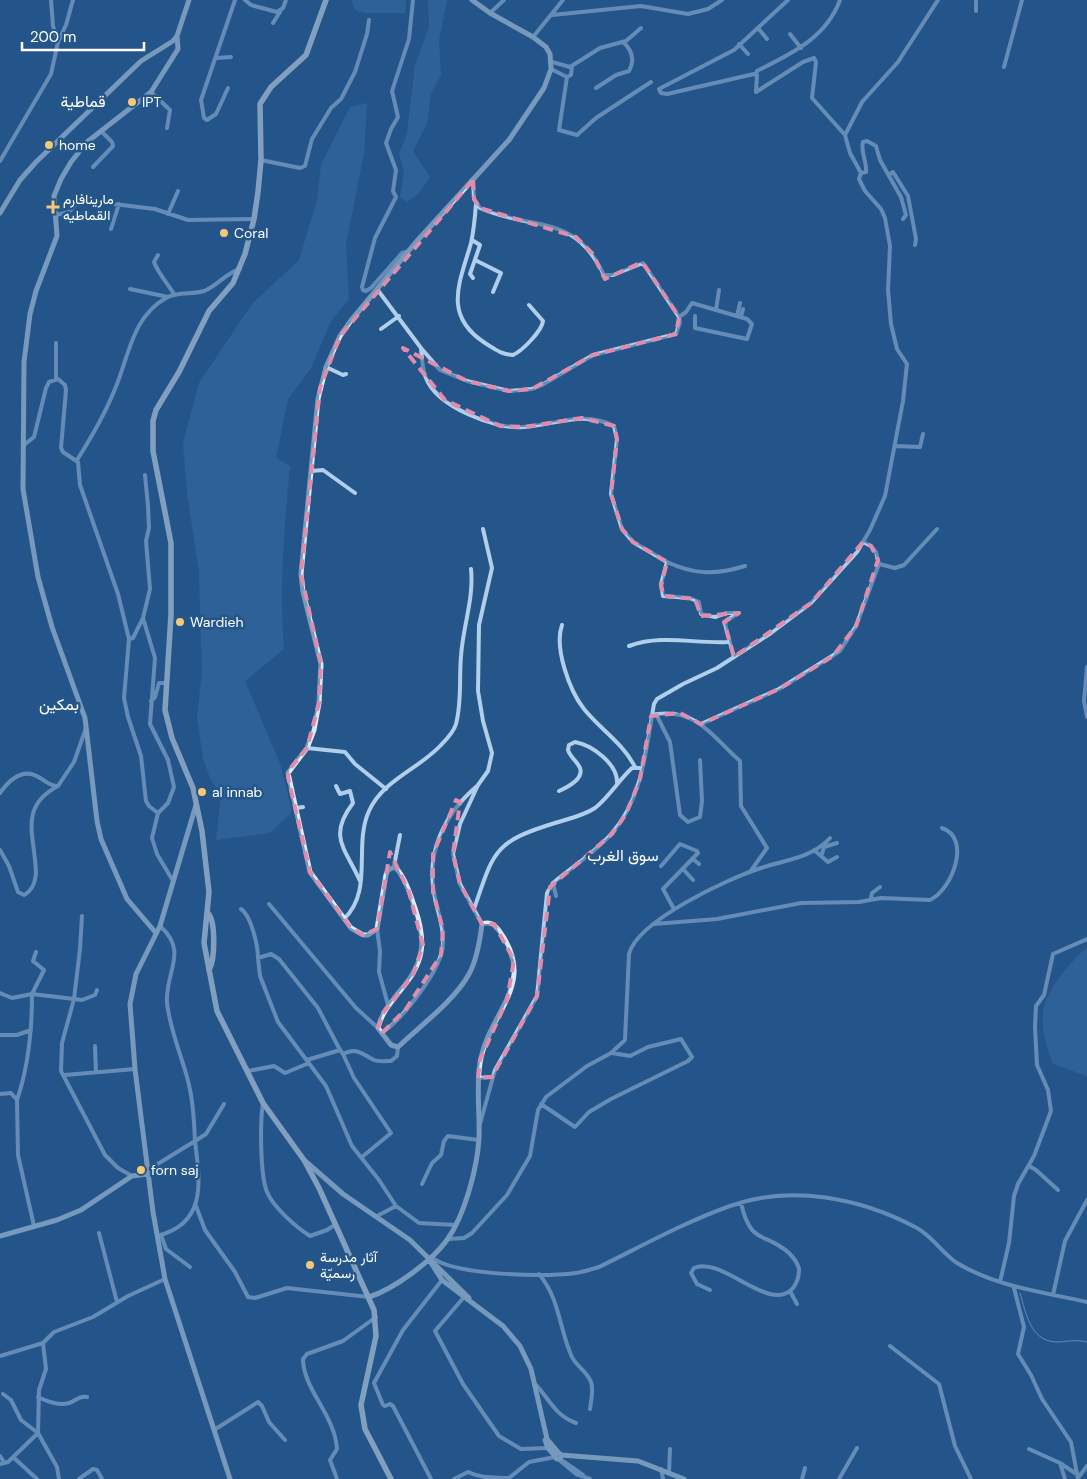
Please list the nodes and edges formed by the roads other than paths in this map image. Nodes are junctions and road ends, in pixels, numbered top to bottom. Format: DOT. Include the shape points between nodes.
graph roads {
  1 [pos="51,0"];
  2 [pos="73,0"];
  3 [pos="189,0"];
  4 [pos="236,0"];
  5 [pos="245,0"];
  6 [pos="264,0"];
  7 [pos="286,0"];
  8 [pos="326,0"];
  9 [pos="413,0"];
  10 [pos="472,0"];
  11 [pos="504,0"];
  12 [pos="563,0"];
  13 [pos="722,0"];
  14 [pos="788,0"];
  15 [pos="840,0"];
  16 [pos="938,0"];
  17 [pos="976,0"];
  18 [pos="1022,0"];
  19 [pos="264,6"];
  20 [pos="976,11"];
  21 [pos="280,12"];
  22 [pos="490,13"];
  23 [pos="552,15"];
  24 [pos="369,20"];
  25 [pos="272,23"];
  26 [pos="641,28"];
  27 [pos="758,28"];
  28 [pos="790,34"];
  29 [pos="176,36"];
  30 [pos="533,37"];
  31 [pos="767,39"];
  32 [pos="58,42"];
  33 [pos="623,42"];
  34 [pos="739,44"];
  35 [pos="801,48"];
  36 [pos="748,54"];
  37 [pos="231,57"];
  38 [pos="217,58"];
  39 [pos="552,62"];
  40 [pos="572,66"];
  41 [pos="1004,67"];
  42 [pos="550,69"];
  43 [pos="756,74"];
  44 [pos="567,77"];
  45 [pos="651,82"];
  46 [pos="228,88"];
  47 [pos="596,88"];
  48 [pos="151,92"];
  49 [pos="167,128"];
  50 [pos="102,132"];
  51 [pos="845,135"];
  52 [pos="261,160"];
  53 [pos="0,161"];
  54 [pos="93,167"];
  55 [pos="861,173"];
  56 [pos="890,174"];
  57 [pos="473,180"];
  58 [pos="178,191"];
  59 [pos="119,204"];
  60 [pos="476,204"];
  61 [pos="0,213"];
  62 [pos="168,214"];
  63 [pos="56,215"];
  64 [pos="903,219"];
  65 [pos="254,220"];
  66 [pos="111,229"];
  67 [pos="472,240"];
  68 [pos="915,245"];
  69 [pos="408,252"];
  70 [pos="158,255"];
  71 [pos="475,260"];
  72 [pos="489,261"];
  73 [pos="487,266"];
  74 [pos="240,269"];
  75 [pos="473,278"];
  76 [pos="130,289"];
  77 [pos="377,289"];
  78 [pos="719,290"];
  79 [pos="493,292"];
  80 [pos="174,294"];
  81 [pos="168,297"];
  82 [pos="740,303"];
  83 [pos="529,306"];
  84 [pos="743,309"];
  85 [pos="716,310"];
  86 [pos="399,316"];
  87 [pos="679,316"];
  88 [pos="695,316"];
  89 [pos="739,317"];
  90 [pos="382,329"];
  91 [pos="56,343"];
  92 [pos="421,348"];
  93 [pos="326,366"];
  94 [pos="346,374"];
  95 [pos="56,379"];
  96 [pos="923,434"];
  97 [pos="24,445"];
  98 [pos="894,446"];
  99 [pos="77,460"];
  100 [pos="311,471"];
  101 [pos="145,474"];
  102 [pos="355,492"];
  103 [pos="483,528"];
  104 [pos="937,529"];
  105 [pos="863,542"];
  106 [pos="667,562"];
  107 [pos="879,564"];
  108 [pos="745,566"];
  109 [pos="471,569"];
  110 [pos="144,618"];
  111 [pos="562,625"];
  112 [pos="129,640"];
  113 [pos="728,642"];
  114 [pos="629,646"];
  115 [pos="734,657"];
  116 [pos="1087,667"];
  117 [pos="165,683"];
  118 [pos="151,701"];
  119 [pos="652,711"];
  120 [pos="658,714"];
  121 [pos="1087,717"];
  122 [pos="701,724"];
  123 [pos="86,728"];
  124 [pos="307,748"];
  125 [pos="700,760"];
  126 [pos="635,766"];
  127 [pos="642,768"];
  128 [pos="617,784"];
  129 [pos="478,785"];
  130 [pos="58,786"];
  131 [pos="336,786"];
  132 [pos="386,789"];
  133 [pos="560,791"];
  134 [pos="0,793"];
  135 [pos="197,805"];
  136 [pos="304,807"];
  137 [pos="296,808"];
  138 [pos="158,813"];
  139 [pos="942,828"];
  140 [pos="400,835"];
  141 [pos="830,838"];
  142 [pos="838,844"];
  143 [pos="0,850"];
  144 [pos="814,850"];
  145 [pos="822,854"];
  146 [pos="837,857"];
  147 [pos="693,859"];
  148 [pos="699,864"];
  149 [pos="394,866"];
  150 [pos="661,866"];
  151 [pos="682,869"];
  152 [pos="750,872"];
  153 [pos="692,880"];
  154 [pos="174,881"];
  155 [pos="361,882"];
  156 [pos="553,883"];
  157 [pos="880,887"];
  158 [pos="556,896"];
  159 [pos="871,898"];
  160 [pos="269,904"];
  161 [pos="241,909"];
  162 [pos="474,909"];
  163 [pos="674,909"];
  164 [pos="208,913"];
  165 [pos="82,916"];
  166 [pos="344,919"];
  167 [pos="482,924"];
  168 [pos="650,925"];
  169 [pos="160,926"];
  170 [pos="377,929"];
  171 [pos="156,933"];
  172 [pos="1087,939"];
  173 [pos="204,941"];
  174 [pos="212,941"];
  175 [pos="36,952"];
  176 [pos="258,958"];
  177 [pos="209,970"];
  178 [pos="97,990"];
  179 [pos="0,993"];
  180 [pos="32,994"];
  181 [pos="74,999"];
  182 [pos="388,1005"];
  183 [pos="378,1028"];
  184 [pos="32,1030"];
  185 [pos="382,1033"];
  186 [pos="0,1035"];
  187 [pos="94,1046"];
  188 [pos="398,1047"];
  189 [pos="341,1052"];
  190 [pos="611,1053"];
  191 [pos="308,1062"];
  192 [pos="134,1069"];
  193 [pos="248,1071"];
  194 [pos="96,1072"];
  195 [pos="65,1075"];
  196 [pos="492,1077"];
  197 [pos="478,1078"];
  198 [pos="0,1094"];
  199 [pos="16,1100"];
  200 [pos="263,1103"];
  201 [pos="224,1104"];
  202 [pos="541,1104"];
  203 [pos="479,1128"];
  204 [pos="479,1140"];
  205 [pos="195,1141"];
  206 [pos="362,1157"];
  207 [pos="304,1160"];
  208 [pos="1028,1166"];
  209 [pos="148,1172"];
  210 [pos="132,1176"];
  211 [pos="422,1184"];
  212 [pos="1058,1190"];
  213 [pos="1087,1200"];
  214 [pos="741,1203"];
  215 [pos="196,1206"];
  216 [pos="396,1206"];
  217 [pos="377,1216"];
  218 [pos="336,1224"];
  219 [pos="456,1225"];
  220 [pos="34,1226"];
  221 [pos="99,1234"];
  222 [pos="159,1235"];
  223 [pos="0,1236"];
  224 [pos="448,1239"];
  225 [pos="430,1258"];
  226 [pos="190,1267"];
  227 [pos="538,1274"];
  228 [pos="164,1279"];
  229 [pos="442,1280"];
  230 [pos="1000,1282"];
  231 [pos="1014,1288"];
  232 [pos="710,1290"];
  233 [pos="790,1291"];
  234 [pos="1053,1295"];
  235 [pos="369,1297"];
  236 [pos="464,1297"];
  237 [pos="471,1301"];
  238 [pos="117,1302"];
  239 [pos="1087,1302"];
  240 [pos="797,1304"];
  241 [pos="376,1317"];
  242 [pos="43,1344"];
  243 [pos="890,1346"];
  244 [pos="0,1356"];
  245 [pos="535,1383"];
  246 [pos="3,1394"];
  247 [pos="38,1397"];
  248 [pos="87,1397"];
  249 [pos="590,1409"];
  250 [pos="542,1420"];
  251 [pos="576,1423"];
  252 [pos="214,1430"];
  253 [pos="38,1433"];
  254 [pos="285,1440"];
  255 [pos="548,1448"];
  256 [pos="857,1448"];
  257 [pos="670,1449"];
  258 [pos="1029,1449"];
  259 [pos="0,1456"];
  260 [pos="13,1457"];
  261 [pos="558,1457"];
  262 [pos="2,1463"];
  263 [pos="1060,1463"];
  264 [pos="1087,1466"];
  265 [pos="805,1468"];
  266 [pos="661,1469"];
  267 [pos="669,1473"];
  268 [pos="1075,1473"];
  269 [pos="37,1479"];
  270 [pos="59,1479"];
  271 [pos="79,1479"];
  272 [pos="102,1479"];
  273 [pos="230,1479"];
  274 [pos="337,1479"];
  275 [pos="391,1479"];
  276 [pos="431,1479"];
  277 [pos="454,1479"];
  278 [pos="590,1479"];
  279 [pos="663,1479"];
  280 [pos="684,1479"];
  281 [pos="802,1479"];
  282 [pos="839,1479"];
  283 [pos="972,1479"];
  284 [pos="1066,1479"];
  285 [pos="1078,1479"];
  1 -- 32 [label="street"];
  2 -- 32 [label="street"];
  3 -- 29 [label="street"];
  4 -- 38 [label="street"];
  5 -- 19 [label="street" via="251,5"];
  6 -- 19 [label="street"];
  7 -- 21 [label="street"];
  8 -- 52 [label="main road" via="306,55 271,87 260,104"];
  9 -- 69 [label="street" via="409,39 392,91 398,117 386,143 396,170 393,191 396,197 374,238 363,290 371,288 402,253"];
  10 -- 22 [label="street"];
  11 -- 22 [label="street"];
  12 -- 23 [label="street"];
  13 -- 23 [label="street" via="708,9 688,14 641,6"];
  14 -- 27 [label="street"];
  15 -- 35 [label="street" via="837,10 822,29"];
  16 -- 51 [label="street" via="902,56 862,102"];
  17 -- 20 [label="street"];
  18 -- 41 [label="street"];
  19 -- 21 [label="street"];
  21 -- 25 [label="street"];
  22 -- 30 [label="street"];
  23 -- 30 [label="street"];
  24 -- 52 [label="street" via="355,72 341,99 331,108 312,139 306,166 300,168"];
  26 -- 33 [label="street"];
  27 -- 31 [label="street"];
  27 -- 34 [label="street"];
  28 -- 35 [label="street"];
  29 -- 48 [label="street" via="178,49"];
  29 -- 61 [label="street" via="140,61 36,162 20,180"];
  30 -- 39 [label="street" via="546,48"];
  32 -- 53 [label="street" via="51,74"];
  33 -- 40 [label="street" via="600,48"];
  33 -- 47 [label="street" via="630,49 632,62 629,71"];
  34 -- 36 [label="street"];
  34 -- 43 [label="street" via="727,54 664,85 659,92 667,94"];
  35 -- 43 [label="street"];
  37 -- 38 [label="street"];
  38 -- 46 [label="street" via="201,100 204,118 214,117"];
  39 -- 40 [label="street"];
  39 -- 42 [label="street"];
  40 -- 44 [label="street" via="571,75"];
  42 -- 44 [label="street"];
  42 -- 57 [label="street" via="544,88 519,126"];
  43 -- 51 [label="street" via="756,92 814,58 812,98"];
  44 -- 45 [label="street" via="558,128 577,135 596,118"];
  48 -- 49 [label="street" via="170,110"];
  48 -- 50 [label="street"];
  50 -- 54 [label="street" via="113,146"];
  50 -- 63 [label="street" via="82,148 61,179 54,196"];
  51 -- 55 [label="street"];
  52 -- 65 [label="main road"];
  55 -- 56 [label="street" via="866,172 867,164 861,145 867,141 876,146 880,160"];
  55 -- 98 [label="street" via="859,179 865,191 885,218 890,246 888,290 891,324 897,349 907,364"];
  56 -- 64 [label="street" via="901,197 906,215"];
  56 -- 68 [label="street" via="893,172 908,196"];
  57 -- 60 [label="street"];
  57 -- 69 [label="street"];
  58 -- 62 [label="street"];
  59 -- 62 [label="street"];
  59 -- 63 [label="street" via="80,200 69,212"];
  59 -- 66 [label="street"];
  60 -- 67 [label="street"];
  60 -- 87 [label="street" via="487,211 556,227 576,237 592,253 604,275 643,264"];
  62 -- 65 [label="street" via="196,220"];
  63 -- 97 [label="street" via="56,240 36,291 26,329"];
  65 -- 74 [label="main road"];
  67 -- 71 [label="street" via="480,245"];
  67 -- 83 [label="street" via="460,275 457,301 460,314 474,335 501,353 516,354 542,325 543,321"];
  69 -- 77 [label="street"];
  70 -- 80 [label="street" via="154,262 156,267"];
  71 -- 73 [label="street"];
  71 -- 75 [label="street" via="470,274"];
  72 -- 73 [label="street"];
  73 -- 79 [label="street" via="501,273"];
  74 -- 80 [label="street" via="204,290"];
  74 -- 117 [label="main road" via="230,288 211,307 153,421 154,460 171,543 171,615"];
  76 -- 81 [label="street"];
  77 -- 86 [label="street"];
  77 -- 93 [label="street" via="344,330"];
  78 -- 85 [label="street"];
  80 -- 81 [label="street"];
  81 -- 99 [label="street" via="154,307 135,330 114,392"];
  82 -- 89 [label="street"];
  84 -- 89 [label="street"];
  85 -- 87 [label="street" via="692,303"];
  85 -- 89 [label="street"];
  86 -- 90 [label="street"];
  86 -- 92 [label="street"];
  87 -- 92 [label="street" via="679,327 672,336 593,356 549,382 517,392 467,381 444,372"];
  88 -- 89 [label="street" via="695,328 747,339 752,324"];
  91 -- 95 [label="street"];
  92 -- 106 [label="street" via="426,379 433,390 450,404 480,418 515,428 582,418 614,426 617,439 611,494 622,529 633,542"];
  93 -- 94 [label="street"];
  93 -- 100 [label="street" via="318,399"];
  95 -- 97 [label="street" via="46,388 34,437"];
  95 -- 99 [label="street" via="66,390 61,448"];
  96 -- 98 [label="street" via="920,447"];
  97 -- 123 [label="street" via="23,489 36,570 52,626 81,703"];
  98 -- 105 [label="street" via="885,496"];
  99 -- 112 [label="street" via="80,485 118,594"];
  100 -- 102 [label="street" via="323,470"];
  100 -- 124 [label="street" via="301,574 321,664 317,718"];
  101 -- 110 [label="street" via="150,584"];
  103 -- 129 [label="street" via="492,568 479,625 478,691 492,753 488,771"];
  104 -- 107 [label="street" via="904,565 895,568"];
  105 -- 107 [label="street" via="872,546"];
  105 -- 115 [label="street" via="851,560 811,603"];
  106 -- 108 [label="street" via="684,570 705,574"];
  106 -- 113 [label="street" via="661,584 663,596 695,599 699,602 701,614 707,616 739,613 725,624"];
  107 -- 122 [label="street" via="856,626 840,651 779,689"];
  109 -- 132 [label="street" via="473,588 461,654 460,702 454,728 442,744"];
  110 -- 112 [label="street"];
  110 -- 118 [label="street" via="155,658"];
  111 -- 126 [label="street" via="559,642 563,663 579,700"];
  112 -- 138 [label="street" via="125,704 141,756 146,801"];
  113 -- 114 [label="street" via="656,639"];
  113 -- 115 [label="street"];
  115 -- 119 [label="street" via="657,699"];
  116 -- 121 [label="street" via="1084,701"];
  117 -- 118 [label="street" via="159,683"];
  117 -- 135 [label="main road" via="167,724"];
  118 -- 138 [label="street" via="150,724 173,780 172,795"];
  119 -- 120 [label="street"];
  119 -- 127 [label="street"];
  120 -- 122 [label="street" via="680,713"];
  120 -- 125 [label="street" via="670,742 680,815 688,822 700,817"];
  122 -- 152 [label="street" via="741,764 741,806 767,848"];
  123 -- 130 [label="street" via="74,762"];
  123 -- 171 [label="street" via="101,839 121,889"];
  124 -- 132 [label="street" via="345,752"];
  124 -- 137 [label="street" via="288,773"];
  126 -- 127 [label="street"];
  126 -- 128 [label="street"];
  127 -- 156 [label="street" via="632,803 612,834"];
  128 -- 133 [label="street" via="616,773 604,758 575,742 569,745 568,750 580,768 580,774 573,784"];
  128 -- 162 [label="street" via="594,808 539,828 500,848 492,859"];
  129 -- 162 [label="street" via="460,824 453,854 460,884"];
  129 -- 185 [label="street" via="453,814 434,847 432,878 443,930 441,955 406,1009"];
  130 -- 134 [label="street" via="34,774 24,773 14,777"];
  130 -- 143 [label="street" via="42,795 32,812 36,873 35,882 24,895 18,892"];
  131 -- 155 [label="street" via="340,794 350,792 353,803 342,822 341,842"];
  132 -- 155 [label="street" via="368,813 362,841"];
  135 -- 154 [label="street"];
  135 -- 164 [label="main road" via="207,866"];
  136 -- 137 [label="street"];
  137 -- 166 [label="street" via="310,872"];
  138 -- 154 [label="street" via="153,846"];
  139 -- 168 [label="street" via="954,837 956,860 944,887 930,900 881,898 858,902 801,903 717,919"];
  140 -- 149 [label="street"];
  141 -- 144 [label="street"];
  142 -- 145 [label="street" via="824,847"];
  144 -- 145 [label="street"];
  144 -- 152 [label="street"];
  145 -- 146 [label="street" via="828,862"];
  147 -- 148 [label="street"];
  147 -- 150 [label="street" via="697,851 680,844"];
  147 -- 151 [label="street"];
  149 -- 170 [label="street" via="386,875"];
  149 -- 182 [label="street" via="409,892 423,939 413,975"];
  151 -- 153 [label="street"];
  151 -- 163 [label="street" via="663,889"];
  152 -- 163 [label="street"];
  154 -- 169 [label="street"];
  155 -- 166 [label="street" via="356,905"];
  156 -- 158 [label="street"];
  156 -- 196 [label="street" via="545,901 537,996"];
  157 -- 159 [label="street"];
  160 -- 183 [label="street" via="356,1008"];
  161 -- 176 [label="street" via="247,912"];
  162 -- 167 [label="street"];
  163 -- 168 [label="street"];
  164 -- 173 [label="main road"];
  164 -- 174 [label="main road" via="212,922"];
  165 -- 181 [label="street"];
  166 -- 170 [label="street" via="363,935"];
  167 -- 188 [label="street" via="469,974"];
  167 -- 197 [label="street" via="494,924 511,950 515,970 507,1000 484,1048"];
  168 -- 190 [label="street" via="636,938 631,948 626,980 626,1037"];
  169 -- 171 [label="street"];
  169 -- 205 [label="street" via="173,941 175,950 167,1002 172,1032 189,1086"];
  170 -- 182 [label="street" via="379,972"];
  171 -- 192 [label="street" via="136,974 132,990"];
  172 -- 208 [label="street" via="1053,954 1044,995 1036,1006 1037,1066 1051,1107 1045,1132"];
  173 -- 174 [label="main road"];
  173 -- 177 [label="main road"];
  174 -- 177 [label="main road" via="213,964"];
  175 -- 180 [label="street" via="33,961 44,970"];
  176 -- 189 [label="street" via="271,954 279,959 318,1008"];
  176 -- 191 [label="street" via="260,976 278,1022"];
  177 -- 193 [label="main road" via="219,1019"];
  178 -- 181 [label="street" via="95,995"];
  179 -- 180 [label="street" via="12,998"];
  180 -- 181 [label="street"];
  180 -- 184 [label="street"];
  181 -- 195 [label="street" via="60,1056 61,1071"];
  182 -- 183 [label="street"];
  183 -- 185 [label="street"];
  184 -- 186 [label="street" via="17,1035"];
  184 -- 199 [label="street" via="24,1077"];
  185 -- 188 [label="street"];
  187 -- 194 [label="street"];
  188 -- 189 [label="street" via="397,1056 391,1061 373,1059 361,1050"];
  189 -- 191 [label="street"];
  189 -- 206 [label="street" via="354,1078 391,1133"];
  190 -- 202 [label="street" via="569,1079"];
  190 -- 202 [label="street" via="630,1056 648,1047 681,1040 692,1057 593,1110 578,1126 572,1126"];
  191 -- 193 [label="street" via="285,1073 274,1066"];
  191 -- 206 [label="street" via="326,1086 352,1146"];
  192 -- 194 [label="street"];
  192 -- 209 [label="street"];
  193 -- 200 [label="main road"];
  194 -- 195 [label="street"];
  195 -- 210 [label="street" via="105,1155"];
  196 -- 197 [label="street"];
  196 -- 203 [label="street"];
  197 -- 203 [label="street"];
  198 -- 199 [label="street" via="11,1093"];
  199 -- 220 [label="street" via="18,1155"];
  200 -- 207 [label="main road"];
  200 -- 218 [label="street" via="264,1181 270,1197 310,1236"];
  201 -- 205 [label="street" via="206,1134"];
  202 -- 224 [label="street" via="530,1156 507,1195 472,1233"];
  203 -- 204 [label="street"];
  204 -- 211 [label="street" via="446,1137 441,1155 432,1162"];
  204 -- 219 [label="street" via="474,1170"];
  205 -- 209 [label="street"];
  205 -- 215 [label="street" via="198,1168"];
  206 -- 216 [label="street"];
  207 -- 217 [label="street" via="343,1194"];
  207 -- 218 [label="main road"];
  208 -- 212 [label="street"];
  208 -- 230 [label="street" via="1014,1196"];
  209 -- 210 [label="street"];
  209 -- 222 [label="street"];
  210 -- 220 [label="street" via="80,1210"];
  213 -- 234 [label="street" via="1065,1241"];
  214 -- 227 [label="street" via="699,1219 599,1267 577,1273"];
  214 -- 230 [label="street" via="782,1196 810,1196 860,1205 917,1228 959,1264"];
  214 -- 233 [label="street" via="752,1232 788,1252 796,1262 798,1276"];
  215 -- 222 [label="street" via="182,1226"];
  215 -- 235 [label="street" via="205,1230 235,1272 248,1297 255,1298 287,1288"];
  216 -- 217 [label="street"];
  216 -- 219 [label="street" via="420,1223"];
  217 -- 225 [label="street"];
  218 -- 235 [label="main road"];
  219 -- 224 [label="street"];
  220 -- 223 [label="street"];
  221 -- 238 [label="street"];
  222 -- 226 [label="street" via="166,1249"];
  222 -- 228 [label="street"];
  224 -- 225 [label="street"];
  225 -- 227 [label="street" via="460,1268"];
  225 -- 229 [label="street"];
  225 -- 235 [label="street" via="402,1280"];
  225 -- 237 [label="street"];
  227 -- 249 [label="street" via="554,1298 573,1360 584,1369 590,1381"];
  228 -- 238 [label="street"];
  228 -- 252 [label="street"];
  229 -- 236 [label="street"];
  229 -- 276 [label="street" via="404,1330 374,1384 383,1405 393,1406"];
  230 -- 231 [label="street"];
  231 -- 234 [label="street"];
  231 -- 268 [label="street" via="1024,1327 1018,1354 1042,1399 1071,1442"];
  232 -- 233 [label="street" via="694,1280 691,1273 694,1268 715,1268 771,1294"];
  233 -- 240 [label="street"];
  234 -- 239 [label="street"];
  235 -- 241 [label="main road"];
  236 -- 237 [label="street"];
  236 -- 255 [label="street" via="434,1331 461,1381 503,1440 521,1449"];
  237 -- 245 [label="street" via="516,1339 529,1362"];
  238 -- 242 [label="street" via="92,1317 54,1332"];
  241 -- 274 [label="street" via="343,1340 307,1354 303,1359 306,1375 333,1427 337,1449 330,1460"];
  241 -- 275 [label="main road" via="375,1346 361,1405 366,1429"];
  242 -- 244 [label="street"];
  242 -- 247 [label="street" via="46,1369"];
  243 -- 283 [label="street" via="939,1384 955,1446"];
  245 -- 250 [label="street"];
  245 -- 251 [label="street" via="556,1411 566,1420"];
  246 -- 253 [label="street" via="11,1400 21,1420"];
  247 -- 248 [label="street" via="68,1403 81,1396"];
  247 -- 253 [label="street"];
  250 -- 255 [label="street"];
  250 -- 261 [label="street" via="548,1442"];
  252 -- 254 [label="street" via="258,1402 269,1422"];
  252 -- 273 [label="street"];
  253 -- 260 [label="street"];
  253 -- 270 [label="street" via="57,1467"];
  255 -- 261 [label="street"];
  256 -- 282 [label="street"];
  257 -- 267 [label="street"];
  258 -- 263 [label="street"];
  259 -- 262 [label="street"];
  260 -- 262 [label="street"];
  260 -- 269 [label="street"];
  261 -- 266 [label="street" via="638,1461"];
  261 -- 277 [label="street" via="529,1462 509,1478 482,1478 468,1472"];
  261 -- 278 [label="street" via="569,1469"];
  263 -- 268 [label="street"];
  263 -- 284 [label="street"];
  264 -- 285 [label="street"];
  265 -- 281 [label="street"];
  266 -- 267 [label="street"];
  266 -- 279 [label="street"];
  267 -- 280 [label="street"];
  268 -- 285 [label="street"];
  271 -- 272 [label="street" via="93,1469"];
}
